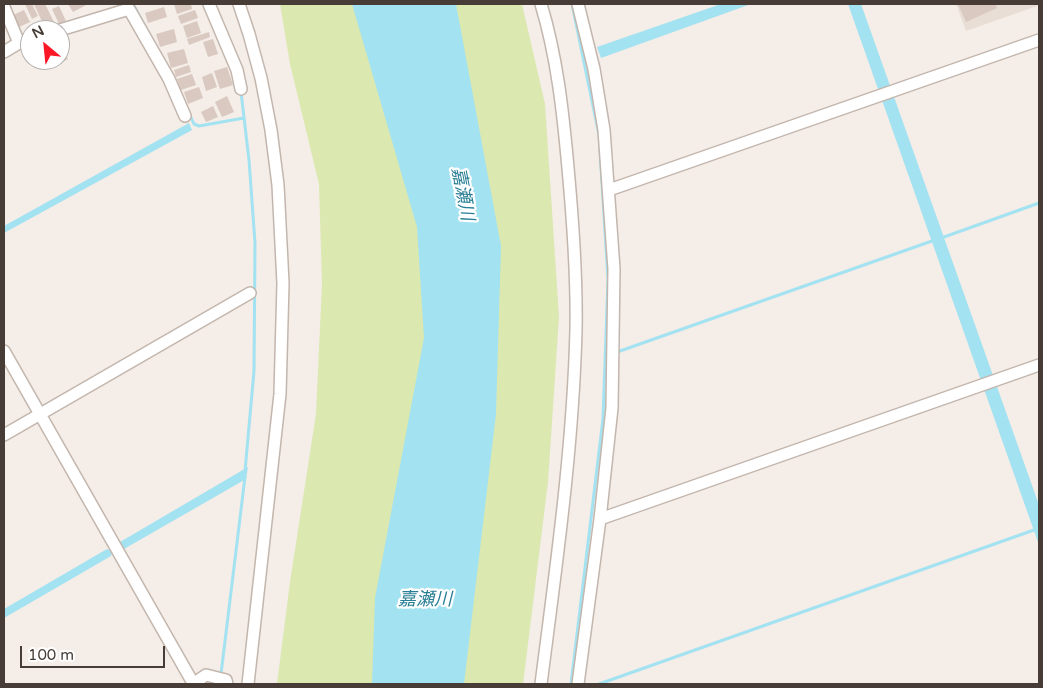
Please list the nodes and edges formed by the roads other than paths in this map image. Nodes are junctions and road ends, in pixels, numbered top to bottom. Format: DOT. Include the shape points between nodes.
graph roads {
  1 [pos="209,4"];
  2 [pos="239,4"];
  3 [pos="542,4"];
  4 [pos="578,4"];
  5 [pos="4,7"];
  6 [pos="70,27"];
  7 [pos="20,34"];
  8 [pos="1039,40"];
  9 [pos="20,43"];
  10 [pos="4,52"];
  11 [pos="241,89"];
  12 [pos="185,116"];
  13 [pos="609,190"];
  14 [pos="250,293"];
  15 [pos="4,351"];
  16 [pos="1039,365"];
  17 [pos="40,414"];
  18 [pos="4,435"];
  19 [pos="600,518"];
  20 [pos="193,684"];
  21 [pos="227,684"];
  22 [pos="248,684"];
  23 [pos="541,684"];
  24 [pos="578,684"];
  1 -- 11 [label="street" via="237,70"];
  2 -- 22 [label="street" via="261,78 271,130 278,185 283,283 280,394"];
  3 -- 23 [label="street" via="562,104 574,234 576,329 572,416"];
  4 -- 13 [label="street" via="594,69"];
  5 -- 7 [label="street"];
  6 -- 12 [label="street" via="129,9 169,80"];
  8 -- 13 [label="street"];
  9 -- 10 [label="street"];
  13 -- 19 [label="street" via="614,269 612,408"];
  14 -- 17 [label="street"];
  15 -- 17 [label="street"];
  16 -- 19 [label="street"];
  17 -- 18 [label="street"];
  17 -- 20 [label="street"];
  19 -- 24 [label="street"];
  20 -- 21 [label="street" via="206,675 226,680"];
}
